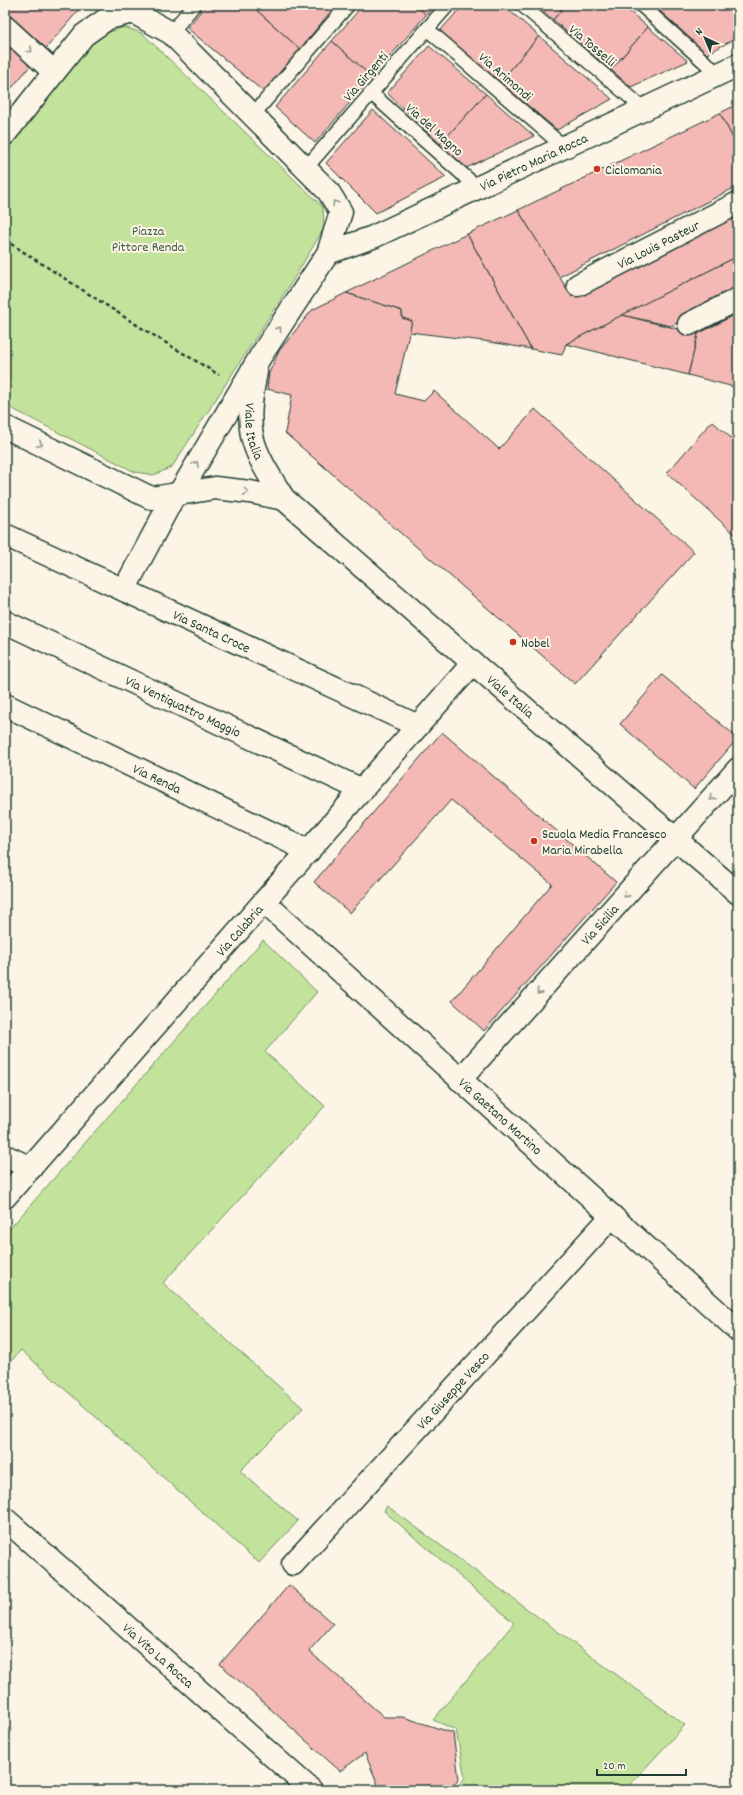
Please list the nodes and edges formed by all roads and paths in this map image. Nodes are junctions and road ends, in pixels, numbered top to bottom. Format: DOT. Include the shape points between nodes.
graph roads {
  1 [pos="194,5"];
  2 [pos="348,5"];
  3 [pos="448,5"];
  4 [pos="522,5"];
  5 [pos="641,5"];
  6 [pos="132,8"];
  7 [pos="5,27"];
  8 [pos="427,29"];
  9 [pos="171,33"];
  10 [pos="738,64"];
  11 [pos="54,72"];
  12 [pos="718,74"];
  13 [pos="371,93"];
  14 [pos="644,109"];
  15 [pos="252,116"];
  16 [pos="5,134"];
  17 [pos="564,147"];
  18 [pos="305,169"];
  19 [pos="478,188"];
  20 [pos="738,203"];
  21 [pos="5,240"];
  22 [pos="328,253"];
  23 [pos="578,285"];
  24 [pos="738,299"];
  25 [pos="689,324"];
  26 [pos="260,357"];
  27 [pos="224,377"];
  28 [pos="5,427"];
  29 [pos="177,494"];
  30 [pos="284,499"];
  31 [pos="5,536"];
  32 [pos="124,590"];
  33 [pos="5,622"];
  34 [pos="473,663"];
  35 [pos="5,705"];
  36 [pos="418,726"];
  37 [pos="738,769"];
  38 [pos="362,790"];
  39 [pos="676,839"];
  40 [pos="309,850"];
  41 [pos="738,893"];
  42 [pos="264,902"];
  43 [pos="460,1080"];
  44 [pos="5,1156"];
  45 [pos="31,1168"];
  46 [pos="5,1197"];
  47 [pos="612,1216"];
  48 [pos="738,1330"];
  49 [pos="5,1519"];
  50 [pos="293,1564"];
  51 [pos="312,1790"];
  1 -- 9 [label="lane"];
  2 -- 15 [label="lane"];
  3 -- 8 [label="lane, Via Girgenti"];
  4 -- 14 [label="lane, Via Tosselli"];
  5 -- 12 [label="lane"];
  6 -- 9 [label="street"];
  6 -- 11 [label="street" via="108,18 84,35"];
  7 -- 11 [label="street, one-way"];
  8 -- 13 [label="lane, Via Girgenti"];
  8 -- 17 [label="lane, Via Arimondi"];
  9 -- 15 [label="street"];
  10 -- 12 [label="street, Via Pietro Maria Rocca"];
  11 -- 16 [label="street"];
  12 -- 14 [label="street, Via Pietro Maria Rocca"];
  13 -- 18 [label="lane, Via Girgenti"];
  13 -- 19 [label="lane, Via del Magno"];
  14 -- 17 [label="street, Via Pietro Maria Rocca"];
  15 -- 18 [label="street"];
  17 -- 19 [label="street, Via Pietro Maria Rocca"];
  22 -- 18 [label="street, one-way" via="341,212 328,191"];
  19 -- 22 [label="street, Via Pietro Maria Rocca" via="374,237"];
  20 -- 23 [label="street, Via Louis Pasteur"];
  21 -- 27 [label="path" via="140,327"];
  26 -- 22 [label="street, one-way"];
  24 -- 25 [label="street"];
  29 -- 26 [label="street, one-way"];
  26 -- 30 [label="street, Viale Italia" via="250,398 252,436 264,467"];
  28 -- 29 [label="street, one-way" via="151,498"];
  29 -- 30 [label="street, Viale Italia, one-way" via="215,488"];
  29 -- 32 [label="street"];
  30 -- 34 [label="street, Viale Italia"];
  31 -- 32 [label="street, Via Santa Croce"];
  32 -- 36 [label="street, Via Santa Croce"];
  33 -- 38 [label="street, Via Ventiquattro Maggio"];
  34 -- 36 [label="street, Via Calabria"];
  34 -- 39 [label="street, Viale Italia"];
  35 -- 40 [label="street, Via Renda"];
  36 -- 38 [label="street, Via Calabria"];
  37 -- 39 [label="street, Via Sicilia, one-way"];
  38 -- 40 [label="street, Via Calabria"];
  39 -- 41 [label="street, Viale Italia"];
  39 -- 43 [label="street, Via Sicilia, one-way"];
  40 -- 42 [label="street, Via Calabria"];
  42 -- 43 [label="street, Via Gaetano Martino"];
  42 -- 45 [label="street, Via Calabria"];
  43 -- 47 [label="street, Via Gaetano Martino"];
  44 -- 45 [label="street"];
  45 -- 46 [label="street, Via Calabria"];
  47 -- 48 [label="street, Via Gaetano Martino"];
  47 -- 50 [label="street, Via Giuseppe Vesco"];
  49 -- 51 [label="street, Via Vito La Rocca"];
}
